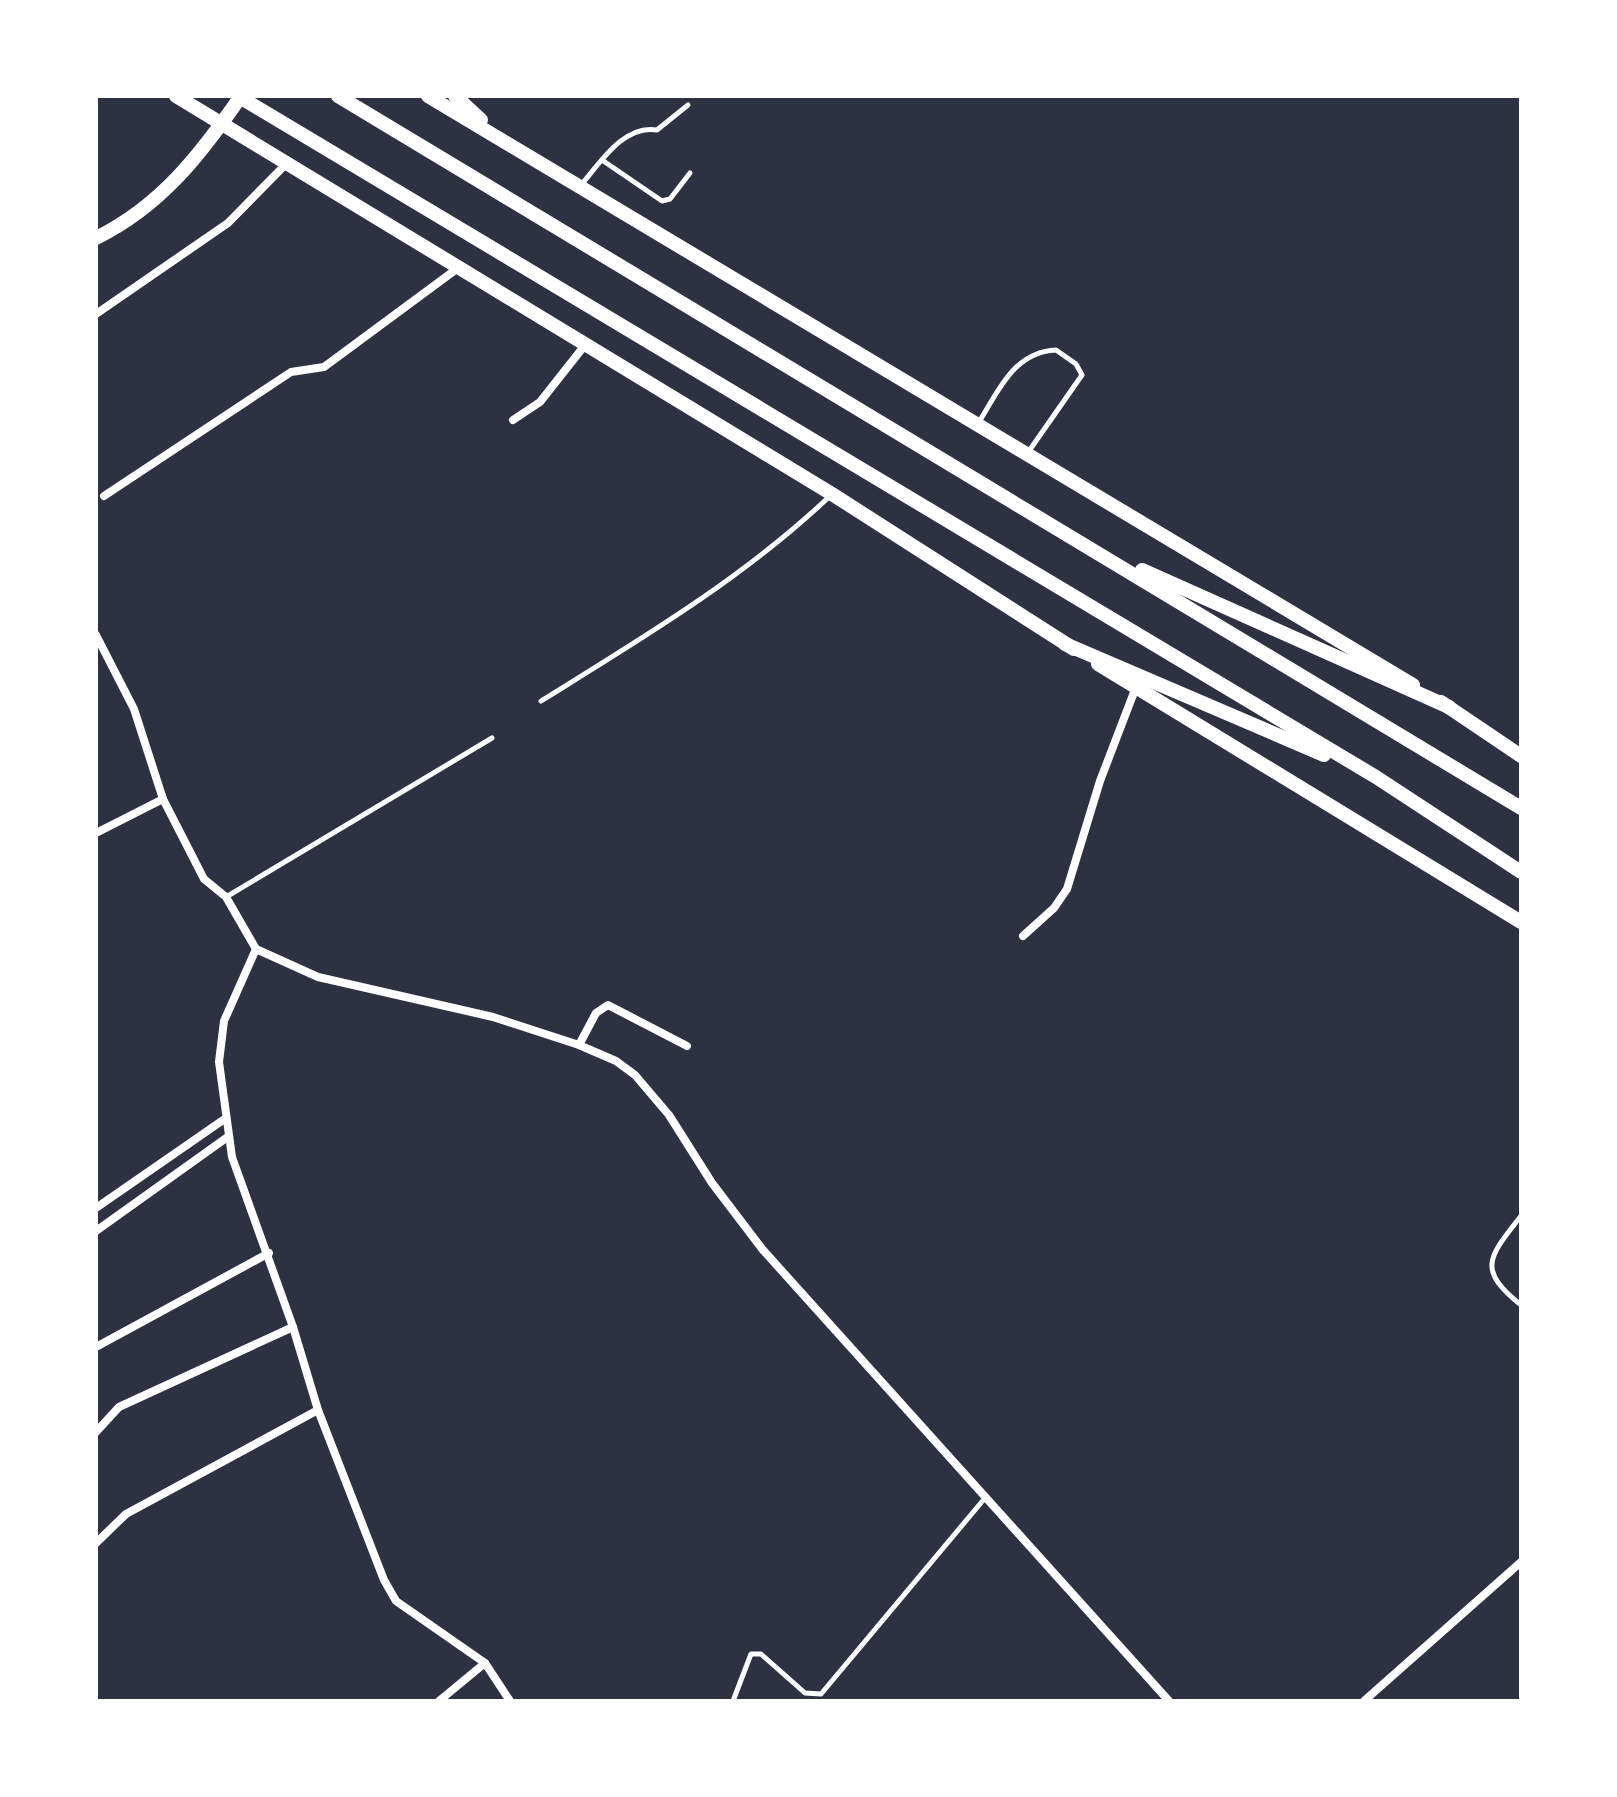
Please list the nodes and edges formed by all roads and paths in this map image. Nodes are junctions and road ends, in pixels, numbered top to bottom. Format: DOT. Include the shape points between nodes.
graph roads {
  1 [pos="176,96"];
  2 [pos="240,96"];
  3 [pos="338,96"];
  4 [pos="428,96"];
  5 [pos="455,96"];
  6 [pos="688,105"];
  7 [pos="521,151"];
  8 [pos="602,160"];
  9 [pos="287,163"];
  10 [pos="690,173"];
  11 [pos="580,186"];
  12 [pos="96,238"];
  13 [pos="458,268"];
  14 [pos="96,314"];
  15 [pos="585,345"];
  16 [pos="513,420"];
  17 [pos="978,423"];
  18 [pos="1028,453"];
  19 [pos="832,494"];
  20 [pos="104,496"];
  21 [pos="1087,546"];
  22 [pos="96,635"];
  23 [pos="1065,644"];
  24 [pos="1136,686"];
  25 [pos="541,701"];
  26 [pos="1449,707"];
  27 [pos="492,738"];
  28 [pos="1521,756"];
  29 [pos="1376,777"];
  30 [pos="163,799"];
  31 [pos="1521,808"];
  32 [pos="96,833"];
  33 [pos="1521,872"];
  34 [pos="226,897"];
  35 [pos="1521,922"];
  36 [pos="1023,936"];
  37 [pos="256,949"];
  38 [pos="579,1045"];
  39 [pos="687,1046"];
  40 [pos="226,1118"];
  41 [pos="229,1136"];
  42 [pos="96,1208"];
  43 [pos="1521,1216"];
  44 [pos="96,1231"];
  45 [pos="269,1253"];
  46 [pos="1521,1305"];
  47 [pos="293,1327"];
  48 [pos="96,1347"];
  49 [pos="318,1410"];
  50 [pos="96,1432"];
  51 [pos="986,1497"];
  52 [pos="96,1543"];
  53 [pos="1521,1562"];
  54 [pos="485,1663"];
  55 [pos="439,1701"];
  56 [pos="510,1701"];
  57 [pos="733,1701"];
  58 [pos="1169,1701"];
  59 [pos="1364,1701"];
  1 -- 9 [label="main road"];
  2 -- 12 [label="main road" via="204,150 164,194"];
  2 -- 29 [label="main road"];
  3 -- 21 [label="main road"];
  4 -- 7 [label="main road"];
  5 -- 7 [label="main road"];
  6 -- 8 [label="lane" via="657,130 639,129 628,136"];
  7 -- 11 [label="main road"];
  8 -- 10 [label="lane" via="662,201 670,199"];
  8 -- 11 [label="lane"];
  9 -- 13 [label="main road"];
  9 -- 14 [label="street" via="228,223"];
  11 -- 17 [label="main road"];
  13 -- 15 [label="main road"];
  13 -- 20 [label="street" via="324,367 291,372"];
  15 -- 16 [label="street" via="540,402"];
  15 -- 19 [label="main road"];
  17 -- 18 [label="main road"];
  17 -- 18 [label="lane" via="1012,369 1028,356 1056,350 1082,375"];
  18 -- 26 [label="main road"];
  19 -- 23 [label="main road"];
  19 -- 25 [label="lane" via="789,536 661,626"];
  21 -- 26 [label="main road"];
  21 -- 31 [label="main road"];
  22 -- 30 [label="street" via="134,709"];
  23 -- 24 [label="main road"];
  23 -- 29 [label="main road"];
  24 -- 35 [label="main road"];
  24 -- 36 [label="street" via="1067,889"];
  26 -- 28 [label="main road"];
  27 -- 34 [label="lane"];
  29 -- 33 [label="main road"];
  30 -- 32 [label="street"];
  30 -- 34 [label="street" via="204,879"];
  34 -- 37 [label="street"];
  37 -- 38 [label="street" via="318,977 493,1017"];
  37 -- 40 [label="street" via="220,1041"];
  38 -- 39 [label="street" via="596,1013 608,1005"];
  38 -- 51 [label="street" via="635,1075 763,1250"];
  40 -- 41 [label="street"];
  40 -- 42 [label="street"];
  41 -- 44 [label="street"];
  41 -- 45 [label="street"];
  43 -- 46 [label="lane" via="1493,1253 1491,1266 1500,1289"];
  45 -- 47 [label="street"];
  45 -- 48 [label="street"];
  47 -- 49 [label="street"];
  47 -- 50 [label="street" via="119,1407"];
  49 -- 52 [label="street" via="126,1514"];
  49 -- 54 [label="street" via="396,1601"];
  51 -- 57 [label="lane" via="821,1694 805,1693 761,1654 751,1654"];
  51 -- 58 [label="street"];
  53 -- 59 [label="street"];
  54 -- 55 [label="street"];
  54 -- 56 [label="street"];
}
